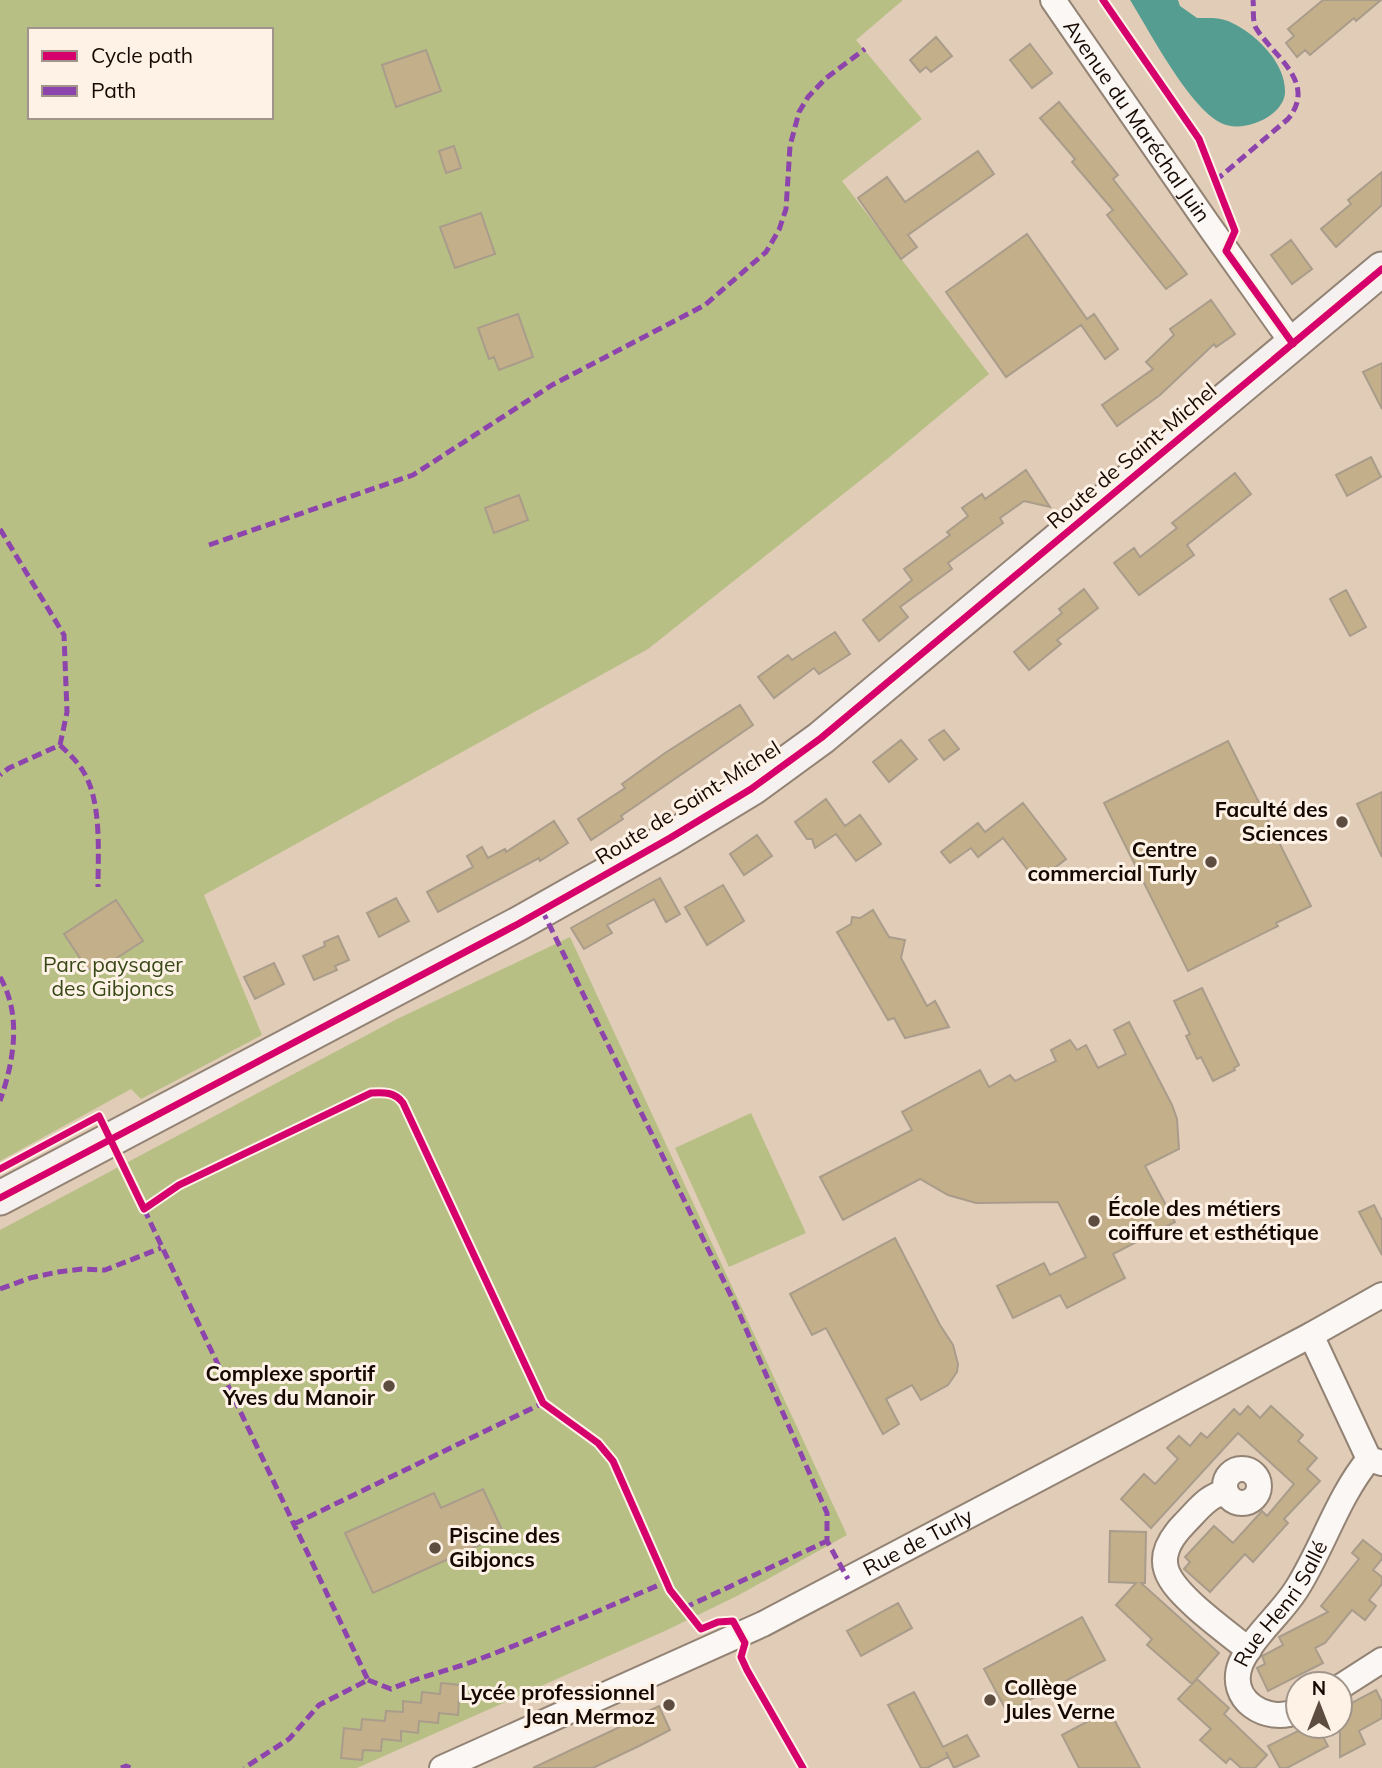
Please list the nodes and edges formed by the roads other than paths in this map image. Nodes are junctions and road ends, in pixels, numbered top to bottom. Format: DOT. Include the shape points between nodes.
graph roads {
  1 [pos="1053,0"];
  2 [pos="1382,269"];
  3 [pos="1293,344"];
  4 [pos="0,1198"];
  5 [pos="1382,1295"];
  6 [pos="1311,1335"];
  7 [pos="1375,1461"];
  8 [pos="1226,1492"];
  9 [pos="1249,1650"];
  10 [pos="1381,1663"];
  11 [pos="1354,1679"];
  12 [pos="1284,1715"];
  13 [pos="442,1768"];
  1 -- 3 [label="street, Avenue du Maréchal Juin"];
  2 -- 3 [label="street, Route de Saint-Michel"];
  3 -- 4 [label="street, Route de Saint-Michel" via="821,738 751,789 518,924"];
  5 -- 6 [label="street, Rue de Turly"];
  6 -- 7 [label="street, Rue Henri Sallé"];
  6 -- 13 [label="street, Rue de Turly" via="762,1624"];
  7 -- 9 [label="street, Rue Henri Sallé" via="1347,1490 1314,1560"];
  8 -- 9 [label="street" via="1209,1498 1180,1529 1167,1548 1165,1569 1173,1586"];
  9 -- 12 [label="street, Rue Henri Sallé" via="1238,1675 1243,1697 1267,1715"];
  10 -- 11 [label="street"];
}
